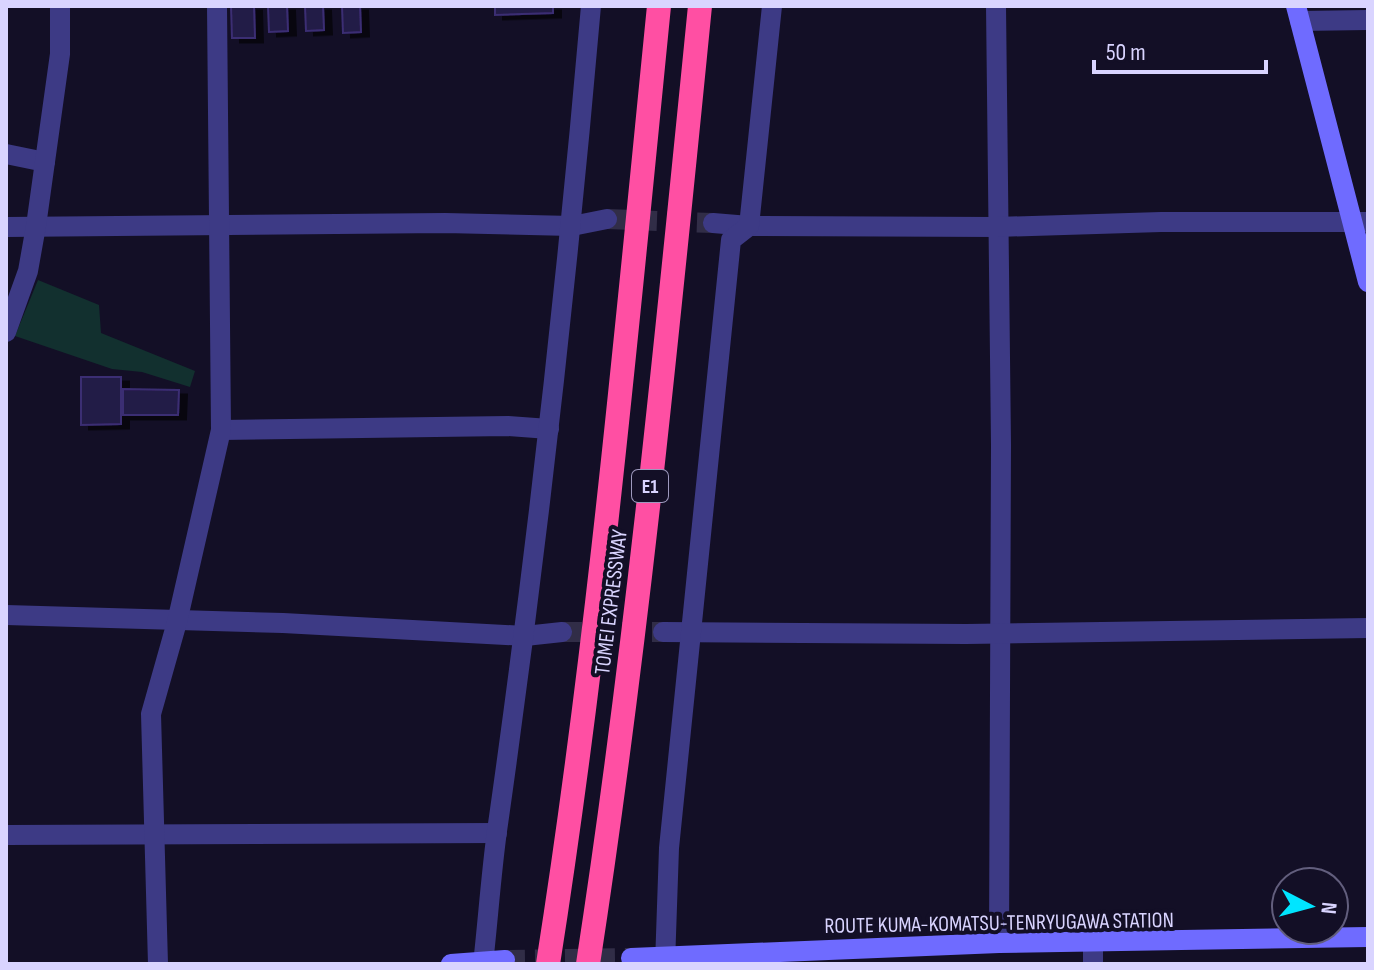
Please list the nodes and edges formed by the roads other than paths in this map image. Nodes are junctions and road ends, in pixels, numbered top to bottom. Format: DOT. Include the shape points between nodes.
graph roads {
  1 [pos="60,6"];
  2 [pos="217,6"];
  3 [pos="591,6"];
  4 [pos="659,6"];
  5 [pos="700,6"];
  6 [pos="772,6"];
  7 [pos="996,6"];
  8 [pos="1298,14"];
  9 [pos="1368,20"];
  10 [pos="6,154"];
  11 [pos="45,162"];
  12 [pos="607,219"];
  13 [pos="1361,222"];
  14 [pos="713,223"];
  15 [pos="36,226"];
  16 [pos="220,226"];
  17 [pos="572,226"];
  18 [pos="749,226"];
  19 [pos="6,227"];
  20 [pos="997,227"];
  21 [pos="1368,282"];
  22 [pos="6,332"];
  23 [pos="549,429"];
  24 [pos="221,430"];
  25 [pos="6,615"];
  26 [pos="177,622"];
  27 [pos="1368,628"];
  28 [pos="562,632"];
  29 [pos="663,632"];
  30 [pos="690,632"];
  31 [pos="1000,632"];
  32 [pos="525,636"];
  33 [pos="497,833"];
  34 [pos="6,835"];
  35 [pos="155,836"];
  36 [pos="1368,937"];
  37 [pos="999,943"];
  38 [pos="1093,954"];
  39 [pos="631,958"];
  40 [pos="505,960"];
  41 [pos="667,961"];
  42 [pos="483,963"];
  43 [pos="158,964"];
  44 [pos="451,964"];
  45 [pos="548,964"];
  46 [pos="588,964"];
  1 -- 11 [label="street" via="60,54"];
  2 -- 16 [label="street"];
  3 -- 17 [label="street"];
  4 -- 45 [label="highway, TOMEI EXPRESSWAY / E1" via="619,399"];
  5 -- 46 [label="highway, TOMEI EXPRESSWAY / E1" via="660,404"];
  6 -- 18 [label="street"];
  7 -- 20 [label="street"];
  8 -- 9 [label="street"];
  8 -- 13 [label="main road"];
  10 -- 11 [label="street"];
  11 -- 15 [label="street"];
  12 -- 17 [label="street"];
  13 -- 20 [label="street"];
  13 -- 21 [label="main road"];
  14 -- 18 [label="street"];
  15 -- 16 [label="street"];
  15 -- 19 [label="street"];
  15 -- 22 [label="street" via="28,271"];
  16 -- 17 [label="street"];
  16 -- 24 [label="street"];
  17 -- 23 [label="street"];
  18 -- 20 [label="street"];
  18 -- 30 [label="street" via="731,240"];
  20 -- 31 [label="street"];
  23 -- 24 [label="street"];
  23 -- 32 [label="street"];
  24 -- 26 [label="street"];
  25 -- 26 [label="street"];
  26 -- 32 [label="street"];
  26 -- 35 [label="street" via="151,714"];
  27 -- 31 [label="street"];
  28 -- 32 [label="street"];
  29 -- 30 [label="street"];
  30 -- 31 [label="street"];
  30 -- 41 [label="street" via="669,848"];
  31 -- 37 [label="street"];
  32 -- 33 [label="street"];
  33 -- 35 [label="street"];
  33 -- 42 [label="street"];
  34 -- 35 [label="street"];
  35 -- 43 [label="street"];
  36 -- 38 [label="main road, ROUTE KUMA-KOMATSU-TENRYUGAWA STATION"];
  37 -- 38 [label="main road, ROUTE KUMA-KOMATSU-TENRYUGAWA STATION"];
  37 -- 41 [label="main road, ROUTE KUMA-KOMATSU-TENRYUGAWA STATION"];
  39 -- 41 [label="main road, ROUTE KUMA-KOMATSU-TENRYUGAWA STATION"];
  40 -- 42 [label="main road"];
  42 -- 44 [label="main road"];
}
